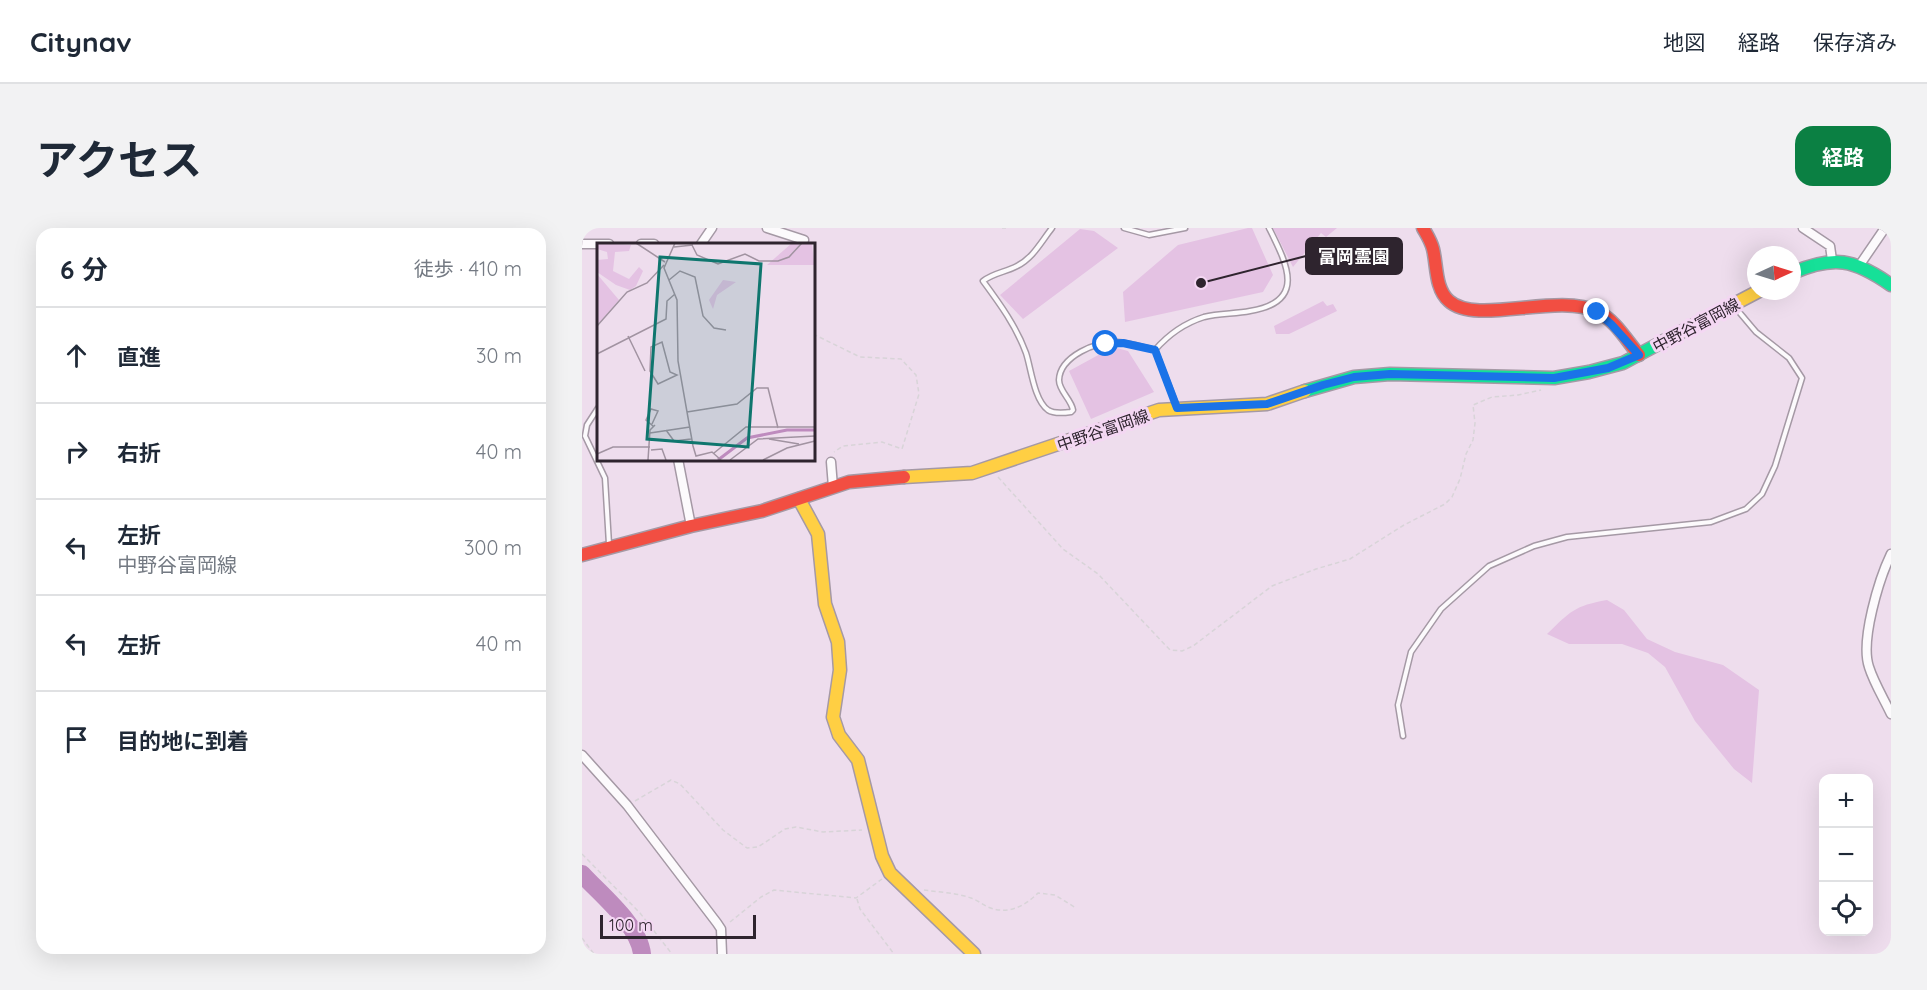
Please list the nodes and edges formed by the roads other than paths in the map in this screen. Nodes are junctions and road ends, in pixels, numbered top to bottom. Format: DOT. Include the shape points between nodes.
graph roads {
  1 [pos="712,228"];
  2 [pos="767,228"];
  3 [pos="1052,228"];
  4 [pos="1124,228"];
  5 [pos="1185,228"];
  6 [pos="1269,228"];
  7 [pos="1424,228"];
  8 [pos="1803,228"];
  9 [pos="1885,228"];
  10 [pos="702,243"];
  11 [pos="803,243"];
  12 [pos="1832,260"];
  13 [pos="1859,266"];
  14 [pos="1801,269"];
  15 [pos="1891,285"];
  16 [pos="1747,297"];
  17 [pos="1733,305"];
  18 [pos="1155,350"];
  19 [pos="1639,355"];
  20 [pos="1177,408"];
  21 [pos="597,410"];
  22 [pos="678,460"];
  23 [pos="831,462"];
  24 [pos="833,487"];
  25 [pos="798,499"];
  26 [pos="691,526"];
  27 [pos="609,548"];
  28 [pos="1891,554"];
  29 [pos="582,555"];
  30 [pos="1891,714"];
  31 [pos="1403,736"];
  32 [pos="582,755"];
  33 [pos="722,954"];
  34 [pos="974,954"];
  1 -- 10 [label="street"];
  2 -- 11 [label="street" via="804,240"];
  3 -- 18 [label="lane" via="1028,259 983,281 1016,330 1038,397 1048,410 1073,410 1059,383 1071,357 1114,342"];
  4 -- 5 [label="lane" via="1149,235"];
  6 -- 18 [label="lane" via="1288,278 1282,298 1266,308 1205,317 1163,340"];
  7 -- 19 [label="main road" via="1441,287 1455,305 1471,310 1580,305 1603,316"];
  8 -- 12 [label="street" via="1830,246"];
  9 -- 13 [label="street"];
  12 -- 13 [label="main road"];
  12 -- 14 [label="main road"];
  13 -- 15 [label="main road"];
  16 -- 17 [label="main road, 中野谷富岡線"];
  17 -- 19 [label="main road, 中野谷富岡線"];
  17 -- 31 [label="lane" via="1756,332 1789,358 1802,378 1775,466 1762,494 1746,509 1711,522 1567,537 1534,546 1489,566 1441,609 1411,652 1398,705"];
  18 -- 20 [label="lane"];
  19 -- 20 [label="main road, 中野谷富岡線" via="1608,368 1554,378 1390,374 1354,377 1267,404"];
  20 -- 24 [label="main road, 中野谷富岡線" via="1159,410 957,476 871,478"];
  21 -- 27 [label="lane" via="585,436 604,478"];
  22 -- 26 [label="street"];
  23 -- 24 [label="street"];
  24 -- 25 [label="main road, 中野谷富岡線"];
  25 -- 26 [label="main road, 中野谷富岡線"];
  25 -- 34 [label="main road" via="818,534 825,604 838,642 840,670 833,717 839,735 858,760 882,856 890,873"];
  26 -- 27 [label="main road, 中野谷富岡線"];
  27 -- 29 [label="main road, 中野谷富岡線"];
  28 -- 30 [label="street" via="1881,574 1866,646 1869,666"];
  32 -- 33 [label="street" via="627,806 721,929"];
}
